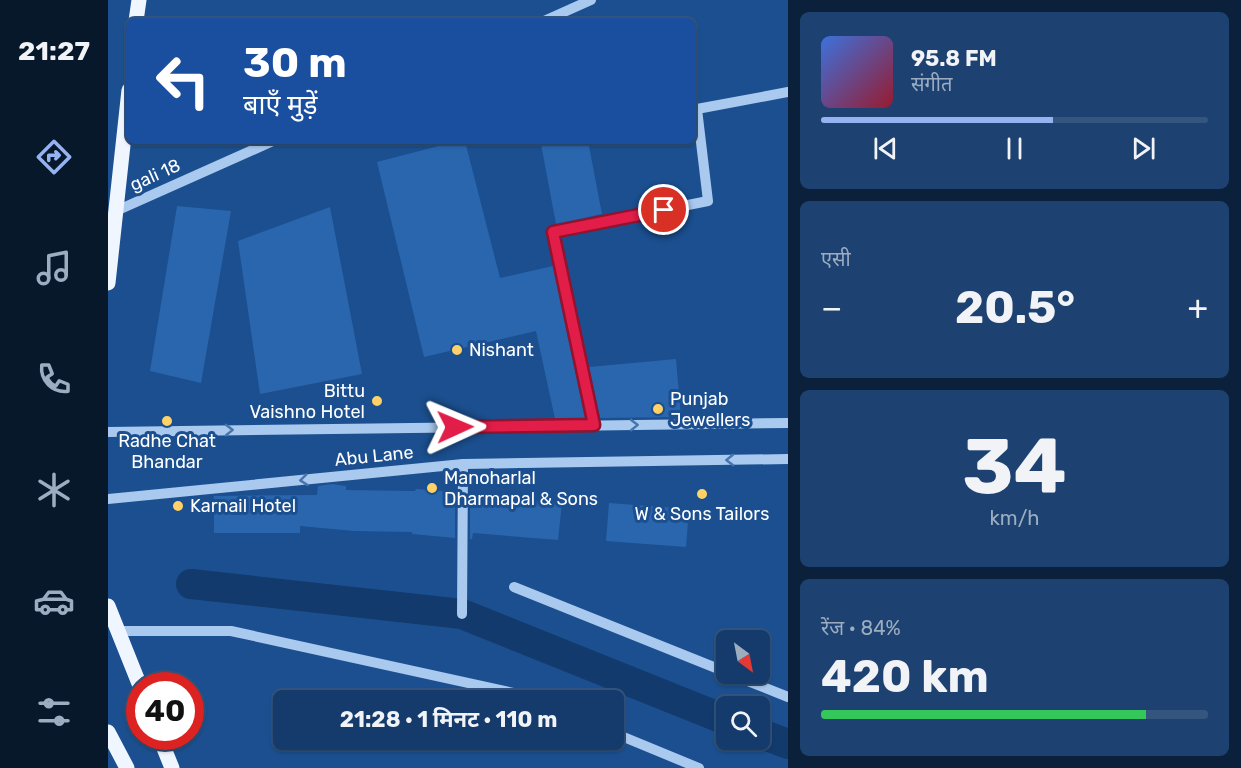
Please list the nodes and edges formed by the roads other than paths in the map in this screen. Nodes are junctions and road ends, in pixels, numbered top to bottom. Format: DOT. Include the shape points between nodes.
graph roads {
  1 [pos="139,0"];
  2 [pos="591,0"];
  3 [pos="136,18"];
  4 [pos="551,18"];
  5 [pos="788,92"];
  6 [pos="126,118"];
  7 [pos="266,144"];
  8 [pos="116,211"];
  9 [pos="108,284"];
  10 [pos="788,423"];
  11 [pos="594,425"];
  12 [pos="108,432"];
  13 [pos="788,459"];
  14 [pos="463,464"];
  15 [pos="108,499"];
  16 [pos="514,587"];
  17 [pos="108,606"];
  18 [pos="462,614"];
  19 [pos="118,631"];
  20 [pos="716,668"];
  21 [pos="134,672"];
  22 [pos="756,684"];
  23 [pos="500,690"];
  24 [pos="788,697"];
  25 [pos="108,732"];
  26 [pos="624,737"];
  27 [pos="165,750"];
  28 [pos="127,768"];
  29 [pos="172,768"];
  30 [pos="699,768"];
  1 -- 3 [label="main road"];
  2 -- 4 [label="street"];
  5 -- 11 [label="street" via="698,109 708,201 553,232"];
  6 -- 8 [label="main road"];
  7 -- 8 [label="street, gali 18"];
  8 -- 9 [label="main road"];
  11 -- 10 [label="street, Abu Lane, one-way"];
  12 -- 11 [label="street, Abu Lane, one-way"];
  13 -- 14 [label="street, Abu Lane, one-way"];
  14 -- 15 [label="street, Abu Lane, one-way"];
  14 -- 18 [label="street"];
  16 -- 20 [label="street"];
  17 -- 19 [label="main road"];
  19 -- 21 [label="main road"];
  19 -- 23 [label="street" via="231,631"];
  22 -- 24 [label="street"];
  25 -- 28 [label="main road"];
  26 -- 30 [label="street"];
  27 -- 29 [label="main road"];
}
